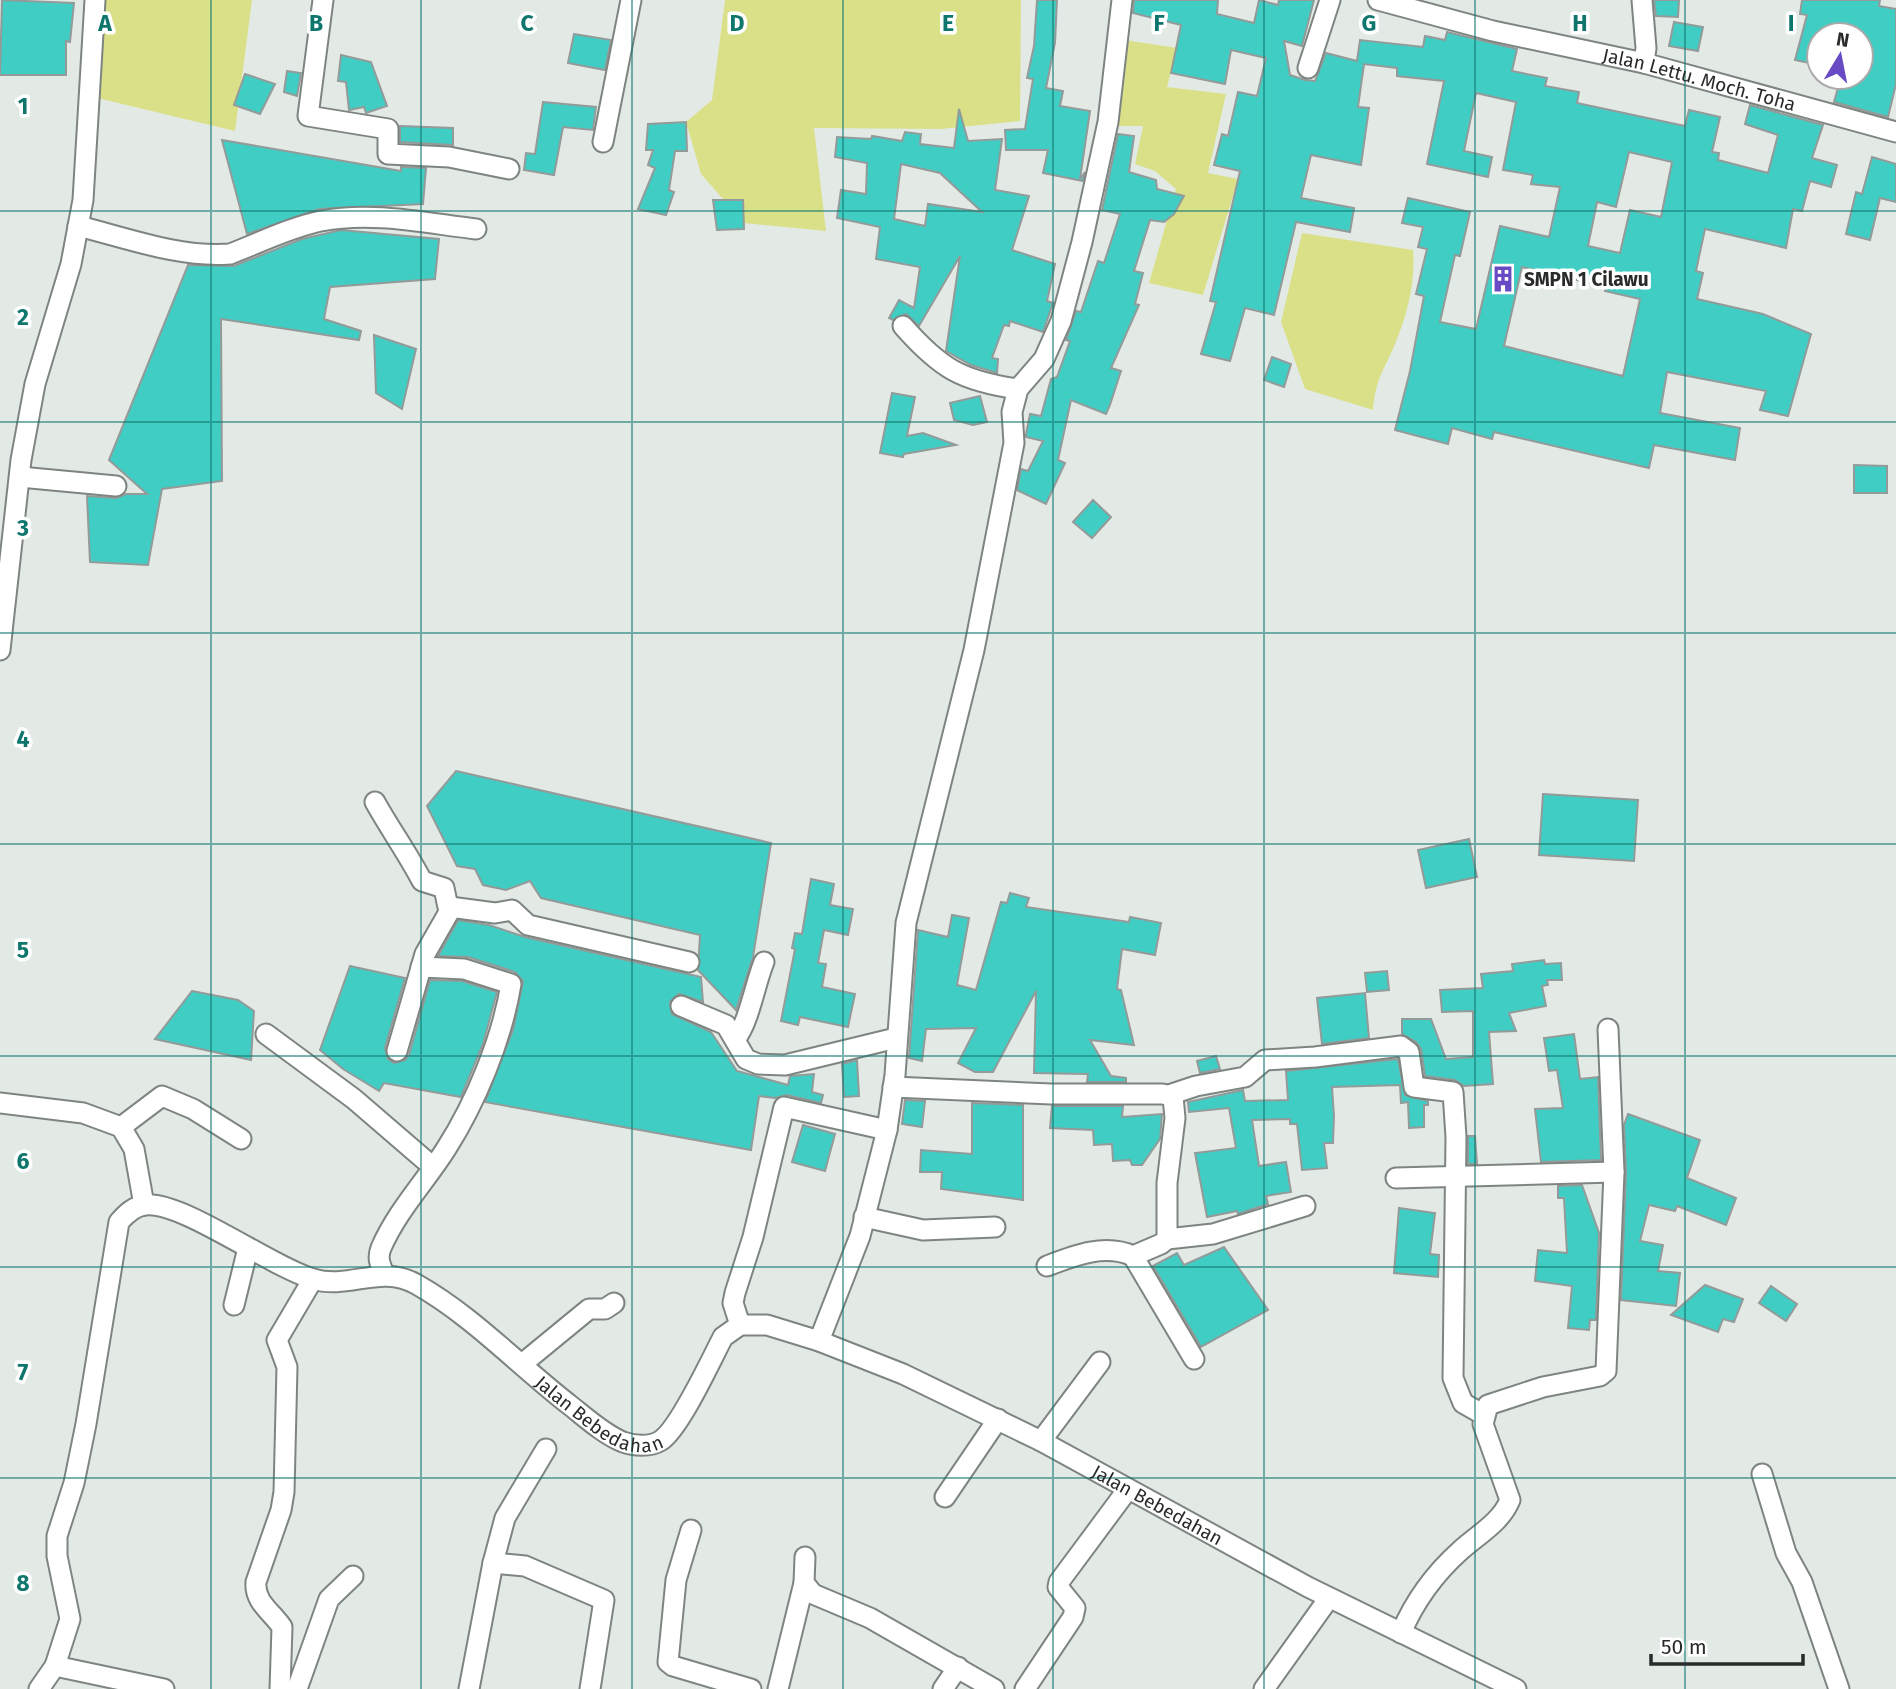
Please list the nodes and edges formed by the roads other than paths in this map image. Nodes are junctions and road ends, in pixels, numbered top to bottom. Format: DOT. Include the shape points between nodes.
graph roads {
  1 [pos="95,0"];
  2 [pos="323,0"];
  3 [pos="631,0"];
  4 [pos="1122,0"];
  5 [pos="1330,0"];
  6 [pos="1378,0"];
  7 [pos="1642,0"];
  8 [pos="1644,63"];
  9 [pos="1307,68"];
  10 [pos="1896,132"];
  11 [pos="603,142"];
  12 [pos="509,169"];
  13 [pos="78,226"];
  14 [pos="476,229"];
  15 [pos="903,326"];
  16 [pos="1018,389"];
  17 [pos="20,477"];
  18 [pos="116,486"];
  19 [pos="0,650"];
  20 [pos="375,802"];
  21 [pos="450,906"];
  22 [pos="689,962"];
  23 [pos="764,962"];
  24 [pos="421,967"];
  25 [pos="681,1006"];
  26 [pos="1608,1029"];
  27 [pos="265,1034"];
  28 [pos="736,1038"];
  29 [pos="897,1038"];
  30 [pos="397,1051"];
  31 [pos="893,1087"];
  32 [pos="1169,1095"];
  33 [pos="0,1103"];
  34 [pos="121,1126"];
  35 [pos="887,1130"];
  36 [pos="241,1139"];
  37 [pos="433,1167"];
  38 [pos="1614,1171"];
  39 [pos="1396,1178"];
  40 [pos="1455,1178"];
  41 [pos="144,1205"];
  42 [pos="1305,1206"];
  43 [pos="864,1217"];
  44 [pos="995,1227"];
  45 [pos="1167,1238"];
  46 [pos="248,1248"];
  47 [pos="1133,1256"];
  48 [pos="1047,1266"];
  49 [pos="384,1274"];
  50 [pos="313,1279"];
  51 [pos="614,1303"];
  52 [pos="234,1305"];
  53 [pos="740,1325"];
  54 [pos="819,1341"];
  55 [pos="1194,1359"];
  56 [pos="1100,1362"];
  57 [pos="522,1364"];
  58 [pos="1484,1415"];
  59 [pos="998,1419"];
  60 [pos="1041,1441"];
  61 [pos="546,1449"];
  62 [pos="1762,1474"];
  63 [pos="1128,1489"];
  64 [pos="945,1497"];
  65 [pos="691,1530"];
  66 [pos="805,1557"];
  67 [pos="493,1563"];
  68 [pos="353,1576"];
  69 [pos="804,1583"];
  70 [pos="1329,1598"];
  71 [pos="1401,1633"];
  72 [pos="55,1666"];
  73 [pos="958,1667"];
  74 [pos="39,1689"];
  75 [pos="164,1689"];
  76 [pos="280,1689"];
  77 [pos="297,1689"];
  78 [pos="468,1689"];
  79 [pos="590,1689"];
  80 [pos="751,1689"];
  81 [pos="778,1689"];
  82 [pos="943,1689"];
  83 [pos="994,1689"];
  84 [pos="1025,1689"];
  85 [pos="1264,1689"];
  86 [pos="1516,1689"];
  87 [pos="1839,1689"];
  1 -- 13 [label="street"];
  2 -- 12 [label="street" via="308,116 388,128 388,154 449,157"];
  3 -- 11 [label="street"];
  4 -- 16 [label="street" via="1108,122 1061,321 1044,359"];
  5 -- 9 [label="street"];
  6 -- 8 [label="street, Jalan Lettu. Moch. Toha" via="1493,31"];
  7 -- 8 [label="street"];
  8 -- 10 [label="street, Jalan Lettu. Moch. Toha"];
  13 -- 14 [label="street" via="216,255 320,221 356,217"];
  13 -- 17 [label="street" via="35,384"];
  15 -- 16 [label="street" via="929,356 953,372"];
  16 -- 29 [label="street" via="1012,412 1014,443 974,650 906,923"];
  17 -- 18 [label="street"];
  17 -- 19 [label="street"];
  20 -- 21 [label="street" via="422,881 444,888"];
  21 -- 22 [label="street" via="495,914 512,910 528,925"];
  21 -- 24 [label="street"];
  23 -- 28 [label="street" via="746,1024"];
  24 -- 30 [label="street"];
  24 -- 37 [label="street" via="464,969 511,984 466,1111"];
  25 -- 28 [label="street" via="726,1025"];
  26 -- 38 [label="street"];
  27 -- 37 [label="street" via="354,1099"];
  28 -- 29 [label="street" via="746,1059 785,1065"];
  29 -- 31 [label="street"];
  31 -- 32 [label="street"];
  31 -- 35 [label="street"];
  32 -- 40 [label="street" via="1245,1077 1265,1060 1406,1047 1414,1087 1455,1094"];
  32 -- 45 [label="street" via="1175,1118 1167,1183"];
  33 -- 34 [label="street" via="83,1113"];
  34 -- 36 [label="street" via="162,1096"];
  34 -- 41 [label="street" via="134,1149"];
  35 -- 43 [label="street"];
  35 -- 53 [label="street" via="784,1107 735,1293 733,1303"];
  37 -- 49 [label="street" via="380,1250"];
  38 -- 40 [label="street"];
  38 -- 58 [label="street" via="1606,1371 1493,1401"];
  39 -- 40 [label="street"];
  40 -- 58 [label="street" via="1452,1378 1463,1403"];
  41 -- 46 [label="street, Jalan Bebedahan" via="175,1210"];
  41 -- 72 [label="street" via="127,1212 119,1222 86,1424 57,1536 70,1619"];
  42 -- 45 [label="street" via="1213,1234"];
  43 -- 44 [label="street" via="923,1230"];
  43 -- 54 [label="street"];
  45 -- 47 [label="street"];
  46 -- 50 [label="street, Jalan Bebedahan"];
  46 -- 52 [label="street"];
  47 -- 48 [label="street" via="1097,1251"];
  47 -- 55 [label="street"];
  49 -- 50 [label="street, Jalan Bebedahan" via="337,1281"];
  49 -- 57 [label="street, Jalan Bebedahan" via="415,1283 446,1303"];
  50 -- 76 [label="street" via="277,1340 287,1367 284,1492 255,1593 282,1627"];
  51 -- 57 [label="street" via="604,1309 589,1309"];
  53 -- 54 [label="street, Jalan Bebedahan" via="767,1325"];
  53 -- 57 [label="street, Jalan Bebedahan" via="723,1337 672,1430 651,1444 621,1441"];
  54 -- 59 [label="street, Jalan Bebedahan"];
  56 -- 60 [label="street"];
  58 -- 71 [label="street" via="1483,1424 1510,1500 1502,1516 1430,1582 1412,1606"];
  59 -- 60 [label="street, Jalan Bebedahan"];
  59 -- 64 [label="street"];
  60 -- 63 [label="street, Jalan Bebedahan"];
  61 -- 67 [label="street" via="515,1496"];
  62 -- 87 [label="street" via="1786,1553 1802,1582"];
  63 -- 70 [label="street, Jalan Bebedahan"];
  63 -- 84 [label="street" via="1063,1574 1058,1587 1073,1604 1073,1617"];
  65 -- 80 [label="street" via="676,1580 668,1662"];
  66 -- 69 [label="street"];
  67 -- 78 [label="street"];
  67 -- 79 [label="street" via="526,1566 604,1600"];
  68 -- 77 [label="street" via="329,1599"];
  69 -- 73 [label="street" via="813,1594 870,1618"];
  69 -- 81 [label="street"];
  70 -- 71 [label="street, Jalan Bebedahan"];
  70 -- 85 [label="street"];
  71 -- 86 [label="street, Jalan Bebedahan"];
  72 -- 74 [label="street"];
  72 -- 75 [label="street"];
  73 -- 82 [label="street"];
  73 -- 83 [label="street"];
}
